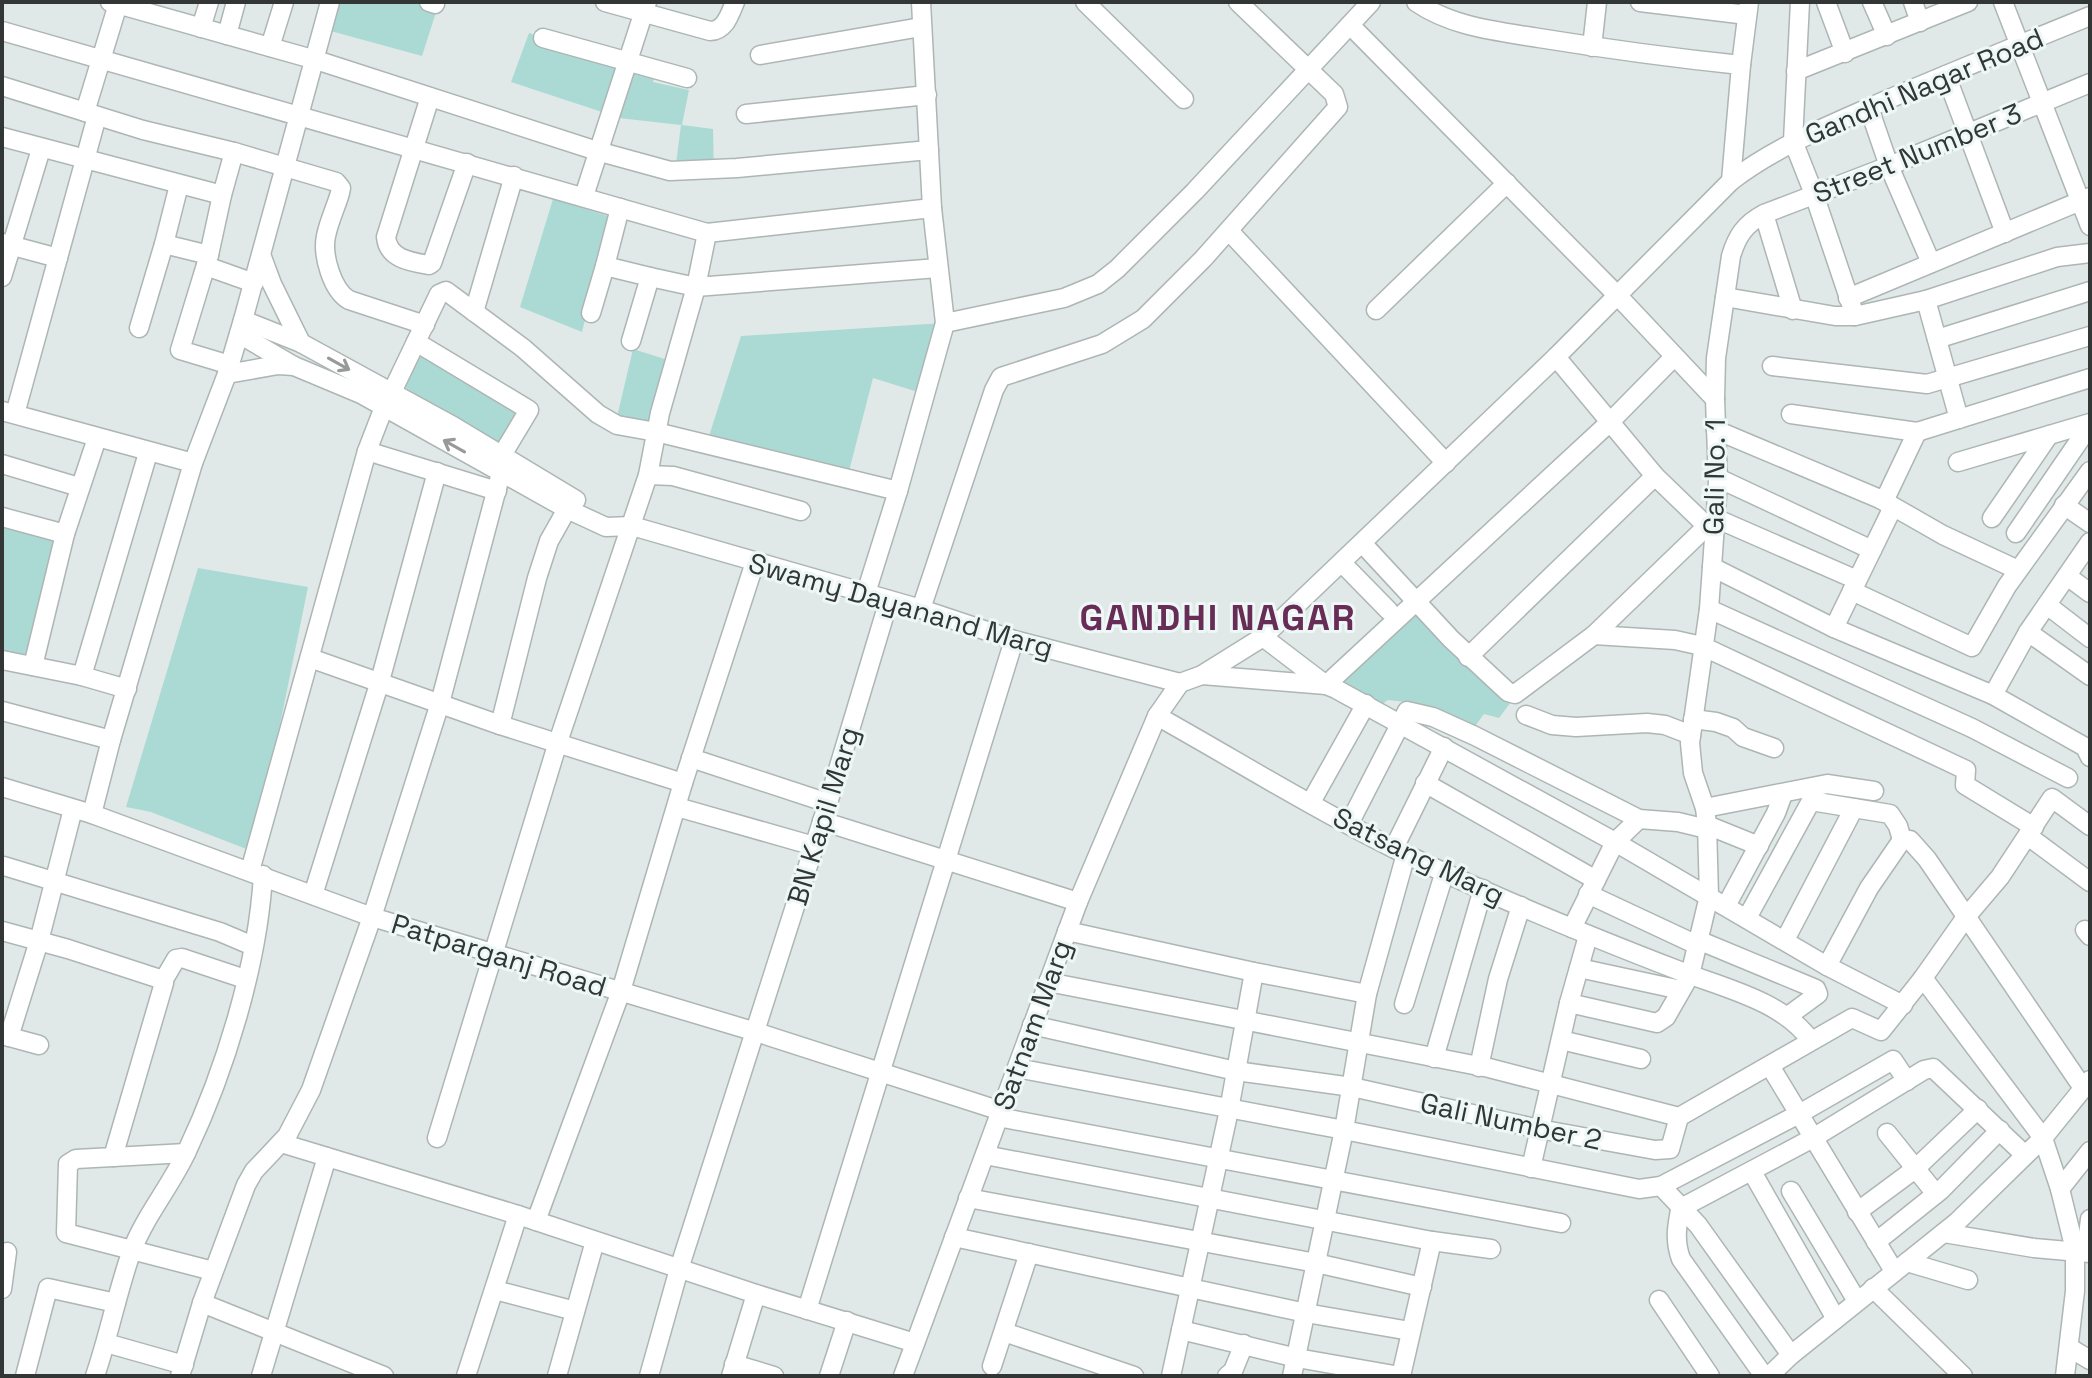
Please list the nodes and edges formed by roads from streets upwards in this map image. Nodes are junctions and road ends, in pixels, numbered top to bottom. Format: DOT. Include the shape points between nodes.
graph roads {
  1 [pos="209,2"];
  2 [pos="236,2"];
  3 [pos="284,2"];
  4 [pos="330,2"];
  5 [pos="605,2"];
  6 [pos="735,2"];
  7 [pos="921,2"];
  8 [pos="1085,2"];
  9 [pos="1238,2"];
  10 [pos="1416,2"];
  11 [pos="1597,2"];
  12 [pos="1640,2"];
  13 [pos="1800,2"];
  14 [pos="1826,2"];
  15 [pos="1872,2"];
  16 [pos="1913,2"];
  17 [pos="2003,2"];
  18 [pos="114,3"];
  19 [pos="1961,3"];
  20 [pos="146,7"];
  21 [pos="645,8"];
  22 [pos="1748,8"];
  23 [pos="1360,13"];
  24 [pos="2090,16"];
  25 [pos="1920,22"];
  26 [pos="921,27"];
  27 [pos="201,28"];
  28 [pos="2,31"];
  29 [pos="227,35"];
  30 [pos="1887,36"];
  31 [pos="543,38"];
  32 [pos="2019,45"];
  33 [pos="270,47"];
  34 [pos="1592,47"];
  35 [pos="1845,53"];
  36 [pos="760,55"];
  37 [pos="101,59"];
  38 [pos="316,60"];
  39 [pos="628,60"];
  40 [pos="1741,65"];
  41 [pos="1307,70"];
  42 [pos="1796,71"];
  43 [pos="1946,75"];
  44 [pos="687,78"];
  45 [pos="2090,83"];
  46 [pos="2,86"];
  47 [pos="927,95"];
  48 [pos="430,97"];
  49 [pos="1184,99"];
  50 [pos="2041,104"];
  51 [pos="1869,108"];
  52 [pos="91,114"];
  53 [pos="746,114"];
  54 [pos="300,115"];
  55 [pos="1967,134"];
  56 [pos="2,137"];
  57 [pos="1793,141"];
  58 [pos="41,149"];
  59 [pos="414,149"];
  60 [pos="929,150"];
  61 [pos="597,151"];
  62 [pos="234,152"];
  63 [pos="85,160"];
  64 [pos="467,163"];
  65 [pos="1889,166"];
  66 [pos="285,167"];
  67 [pos="514,176"];
  68 [pos="1731,181"];
  69 [pos="1507,183"];
  70 [pos="179,185"];
  71 [pos="1814,194"];
  72 [pos="222,195"];
  73 [pos="584,196"];
  74 [pos="2085,199"];
  75 [pos="620,208"];
  76 [pos="932,208"];
  77 [pos="1764,214"];
  78 [pos="2090,226"];
  79 [pos="1229,231"];
  80 [pos="707,233"];
  81 [pos="2005,233"];
  82 [pos="6,244"];
  83 [pos="164,244"];
  84 [pos="2090,253"];
  85 [pos="262,257"];
  86 [pos="58,258"];
  87 [pos="207,260"];
  88 [pos="1931,263"];
  89 [pos="605,266"];
  90 [pos="938,268"];
  91 [pos="2,277"];
  92 [pos="650,277"];
  93 [pos="254,283"];
  94 [pos="696,287"];
  95 [pos="1625,289"];
  96 [pos="2090,291"];
  97 [pos="1725,297"];
  98 [pos="1926,300"];
  99 [pos="1851,307"];
  100 [pos="1376,310"];
  101 [pos="1793,310"];
  102 [pos="474,312"];
  103 [pos="591,313"];
  104 [pos="945,323"];
  105 [pos="241,327"];
  106 [pos="139,328"];
  107 [pos="420,334"];
  108 [pos="2090,336"];
  109 [pos="1937,339"];
  110 [pos="631,341"];
  111 [pos="301,343"];
  112 [pos="1556,357"];
  113 [pos="1674,357"];
  114 [pos="294,366"];
  115 [pos="1772,366"];
  116 [pos="228,370"];
  117 [pos="1947,378"];
  118 [pos="2090,378"];
  119 [pos="1715,399"];
  120 [pos="388,400"];
  121 [pos="9,412"];
  122 [pos="1791,414"];
  123 [pos="1959,419"];
  124 [pos="1610,422"];
  125 [pos="2090,424"];
  126 [pos="1716,430"];
  127 [pos="656,432"];
  128 [pos="1917,432"];
  129 [pos="2049,435"];
  130 [pos="97,438"];
  131 [pos="367,451"];
  132 [pos="148,453"];
  133 [pos="1958,462"];
  134 [pos="193,463"];
  135 [pos="1446,463"];
  136 [pos="2,464"];
  137 [pos="2090,471"];
  138 [pos="437,472"];
  139 [pos="500,473"];
  140 [pos="648,475"];
  141 [pos="1655,476"];
  142 [pos="1718,478"];
  143 [pos="79,487"];
  144 [pos="898,491"];
  145 [pos="1886,503"];
  146 [pos="2064,505"];
  147 [pos="567,509"];
  148 [pos="801,511"];
  149 [pos="2,517"];
  150 [pos="1992,518"];
  151 [pos="2090,523"];
  152 [pos="628,526"];
  153 [pos="1711,526"];
  154 [pos="2016,533"];
  155 [pos="65,534"];
  156 [pos="2090,542"];
  157 [pos="1362,543"];
  158 [pos="1872,550"];
  159 [pos="755,562"];
  160 [pos="1342,563"];
  161 [pos="1712,567"];
  162 [pos="2018,570"];
  163 [pos="2067,576"];
  164 [pos="1854,586"];
  165 [pos="866,593"];
  166 [pos="2090,593"];
  167 [pos="889,600"];
  168 [pos="1415,600"];
  169 [pos="2047,605"];
  170 [pos="921,609"];
  171 [pos="1709,609"];
  172 [pos="1389,611"];
  173 [pos="1834,628"];
  174 [pos="2028,632"];
  175 [pos="1594,635"];
  176 [pos="1263,637"];
  177 [pos="2090,638"];
  178 [pos="1014,640"];
  179 [pos="1702,646"];
  180 [pos="1468,657"];
  181 [pos="310,658"];
  182 [pos="2,660"];
  183 [pos="33,666"];
  184 [pos="1202,675"];
  185 [pos="82,676"];
  186 [pos="2090,676"];
  187 [pos="380,681"];
  188 [pos="1180,683"];
  189 [pos="1326,685"];
  190 [pos="127,689"];
  191 [pos="1993,695"];
  192 [pos="440,703"];
  193 [pos="1366,704"];
  194 [pos="2,711"];
  195 [pos="1526,715"];
  196 [pos="1157,716"];
  197 [pos="1400,723"];
  198 [pos="500,725"];
  199 [pos="1692,727"];
  200 [pos="111,740"];
  201 [pos="558,742"];
  202 [pos="1444,747"];
  203 [pos="1774,748"];
  204 [pos="2087,752"];
  205 [pos="691,758"];
  206 [pos="2068,778"];
  207 [pos="683,783"];
  208 [pos="1425,783"];
  209 [pos="2,787"];
  210 [pos="1874,791"];
  211 [pos="1783,794"];
  212 [pos="2052,798"];
  213 [pos="1311,802"];
  214 [pos="828,803"];
  215 [pos="677,807"];
  216 [pos="1854,808"];
  217 [pos="73,809"];
  218 [pos="92,814"];
  219 [pos="1639,819"];
  220 [pos="1706,820"];
  221 [pos="822,821"];
  222 [pos="1349,824"];
  223 [pos="2090,826"];
  224 [pos="2031,832"];
  225 [pos="1902,840"];
  226 [pos="1615,842"];
  227 [pos="814,846"];
  228 [pos="1759,846"];
  229 [pos="1400,851"];
  230 [pos="945,860"];
  231 [pos="4,866"];
  232 [pos="1445,871"];
  233 [pos="256,873"];
  234 [pos="54,880"];
  235 [pos="2090,882"];
  236 [pos="1592,887"];
  237 [pos="1483,889"];
  238 [pos="313,895"];
  239 [pos="1709,896"];
  240 [pos="1078,902"];
  241 [pos="1521,906"];
  242 [pos="1726,906"];
  243 [pos="372,917"];
  244 [pos="1966,917"];
  245 [pos="1747,918"];
  246 [pos="2,931"];
  247 [pos="1067,931"];
  248 [pos="1580,932"];
  249 [pos="1785,940"];
  250 [pos="39,941"];
  251 [pos="1698,943"];
  252 [pos="253,946"];
  253 [pos="493,952"];
  254 [pos="1827,966"];
  255 [pos="1579,968"];
  256 [pos="1254,972"];
  257 [pos="1923,978"];
  258 [pos="245,979"];
  259 [pos="163,981"];
  260 [pos="1048,982"];
  261 [pos="1686,983"];
  262 [pos="621,991"];
  263 [pos="1367,994"];
  264 [pos="1569,1003"];
  265 [pos="1404,1004"];
  266 [pos="1903,1005"];
  267 [pos="1788,1016"];
  268 [pos="1245,1021"];
  269 [pos="1032,1025"];
  270 [pos="756,1032"];
  271 [pos="1880,1032"];
  272 [pos="5,1036"];
  273 [pos="1561,1040"];
  274 [pos="1811,1041"];
  275 [pos="1359,1044"];
  276 [pos="39,1045"];
  277 [pos="1434,1058"];
  278 [pos="1641,1059"];
  279 [pos="1893,1060"];
  280 [pos="1770,1066"];
  281 [pos="1479,1067"];
  282 [pos="1017,1068"];
  283 [pos="1236,1071"];
  284 [pos="881,1072"];
  285 [pos="1907,1081"];
  286 [pos="1551,1084"];
  287 [pos="2086,1084"];
  288 [pos="1352,1087"];
  289 [pos="1978,1109"];
  290 [pos="1229,1110"];
  291 [pos="1000,1114"];
  292 [pos="1799,1114"];
  293 [pos="1679,1117"];
  294 [pos="1539,1129"];
  295 [pos="1344,1130"];
  296 [pos="2000,1130"];
  297 [pos="1887,1133"];
  298 [pos="437,1138"];
  299 [pos="1813,1138"];
  300 [pos="2043,1138"];
  301 [pos="281,1143"];
  302 [pos="2090,1151"];
  303 [pos="186,1153"];
  304 [pos="985,1155"];
  305 [pos="2025,1155"];
  306 [pos="113,1157"];
  307 [pos="327,1157"];
  308 [pos="1218,1160"];
  309 [pos="1531,1168"];
  310 [pos="1915,1169"];
  311 [pos="1755,1177"];
  312 [pos="1334,1180"];
  313 [pos="1661,1186"];
  314 [pos="2060,1189"];
  315 [pos="1791,1191"];
  316 [pos="1936,1194"];
  317 [pos="1210,1197"];
  318 [pos="968,1198"];
  319 [pos="1682,1206"];
  320 [pos="1857,1212"];
  321 [pos="518,1215"];
  322 [pos="1325,1219"];
  323 [pos="2090,1219"];
  324 [pos="536,1221"];
  325 [pos="1561,1223"];
  326 [pos="1944,1233"];
  327 [pos="954,1237"];
  328 [pos="595,1241"];
  329 [pos="1432,1241"];
  330 [pos="1876,1242"];
  331 [pos="1199,1243"];
  332 [pos="1491,1249"];
  333 [pos="132,1250"];
  334 [pos="7,1252"];
  335 [pos="2084,1252"];
  336 [pos="1029,1253"];
  337 [pos="1316,1263"];
  338 [pos="1900,1266"];
  339 [pos="679,1269"];
  340 [pos="213,1271"];
  341 [pos="1968,1280"];
  342 [pos="1189,1287"];
  343 [pos="1422,1287"];
  344 [pos="1873,1288"];
  345 [pos="2,1289"];
  346 [pos="495,1290"];
  347 [pos="756,1294"];
  348 [pos="1659,1300"];
  349 [pos="1857,1301"];
  350 [pos="116,1303"];
  351 [pos="202,1303"];
  352 [pos="807,1310"];
  353 [pos="575,1311"];
  354 [pos="1306,1313"];
  355 [pos="1836,1319"];
  356 [pos="847,1321"];
  357 [pos="1181,1330"];
  358 [pos="1410,1331"];
  359 [pos="1004,1332"];
  360 [pos="274,1333"];
  361 [pos="106,1343"];
  362 [pos="915,1343"];
  363 [pos="1244,1344"];
  364 [pos="2070,1348"];
  365 [pos="1791,1355"];
  366 [pos="2090,1360"];
  367 [pos="992,1366"];
  368 [pos="1294,1367"];
  369 [pos="733,1370"];
  370 [pos="182,1371"];
  371 [pos="374,1374"];
  372 [pos="25,1376"];
  373 [pos="95,1376"];
  374 [pos="261,1376"];
  375 [pos="466,1376"];
  376 [pos="557,1376"];
  377 [pos="649,1376"];
  378 [pos="774,1376"];
  379 [pos="829,1376"];
  380 [pos="903,1376"];
  381 [pos="1134,1376"];
  382 [pos="1171,1376"];
  383 [pos="1227,1376"];
  384 [pos="1401,1376"];
  385 [pos="1710,1376"];
  386 [pos="1766,1376"];
  387 [pos="1963,1376"];
  388 [pos="2065,1376"];
  1 -- 27 [label="street"];
  2 -- 29 [label="street"];
  3 -- 33 [label="street"];
  4 -- 38 [label="street"];
  5 -- 21 [label="street"];
  6 -- 21 [label="street" via="717,31"];
  7 -- 26 [label="street"];
  8 -- 49 [label="street"];
  9 -- 41 [label="street"];
  10 -- 34 [label="street" via="1476,27"];
  11 -- 34 [label="street"];
  12 -- 22 [label="street"];
  13 -- 42 [label="street"];
  14 -- 35 [label="street"];
  15 -- 30 [label="street"];
  16 -- 25 [label="street"];
  17 -- 32 [label="street"];
  18 -- 20 [label="street"];
  18 -- 37 [label="street"];
  19 -- 25 [label="street"];
  20 -- 27 [label="street"];
  21 -- 39 [label="street"];
  22 -- 40 [label="street"];
  23 -- 41 [label="street"];
  23 -- 69 [label="street, Gali No. 1"];
  24 -- 32 [label="street, Gandhi Nagar Road"];
  25 -- 30 [label="street"];
  26 -- 36 [label="street"];
  26 -- 47 [label="street"];
  27 -- 29 [label="street"];
  28 -- 37 [label="street"];
  29 -- 33 [label="street"];
  30 -- 35 [label="street"];
  31 -- 39 [label="street"];
  32 -- 43 [label="street, Gandhi Nagar Road"];
  32 -- 50 [label="street"];
  33 -- 38 [label="street"];
  34 -- 40 [label="street"];
  35 -- 42 [label="street"];
  37 -- 52 [label="street"];
  37 -- 54 [label="street"];
  38 -- 48 [label="street"];
  38 -- 54 [label="street"];
  39 -- 44 [label="street"];
  39 -- 61 [label="street"];
  40 -- 68 [label="street"];
  41 -- 79 [label="street" via="1334,94 1338,107"];
  41 -- 104 [label="street" via="1195,191 1098,284 1064,298"];
  42 -- 57 [label="street"];
  43 -- 51 [label="street, Gandhi Nagar Road"];
  43 -- 55 [label="street"];
  45 -- 50 [label="street, Street Number 3"];
  46 -- 52 [label="street"];
  47 -- 53 [label="street"];
  47 -- 60 [label="street"];
  48 -- 59 [label="street"];
  48 -- 61 [label="street"];
  50 -- 55 [label="street, Street Number 3"];
  50 -- 74 [label="street"];
  51 -- 57 [label="street, Gandhi Nagar Road"];
  51 -- 65 [label="street"];
  52 -- 62 [label="street"];
  52 -- 63 [label="street"];
  54 -- 59 [label="street"];
  54 -- 66 [label="street"];
  55 -- 65 [label="street, Street Number 3"];
  55 -- 81 [label="street"];
  56 -- 58 [label="street"];
  57 -- 68 [label="street, Gandhi Nagar Road"];
  57 -- 71 [label="street"];
  58 -- 63 [label="street"];
  58 -- 82 [label="street"];
  59 -- 64 [label="street"];
  59 -- 64 [label="street" via="386,237 388,246 405,260 432,263"];
  60 -- 61 [label="street" via="674,171"];
  60 -- 76 [label="street"];
  61 -- 73 [label="street"];
  62 -- 66 [label="street"];
  62 -- 72 [label="street"];
  63 -- 70 [label="street"];
  63 -- 86 [label="street"];
  64 -- 67 [label="street"];
  65 -- 71 [label="street, Street Number 3"];
  65 -- 88 [label="street"];
  66 -- 85 [label="street"];
  66 -- 107 [label="street" via="341,188 325,243 341,294"];
  67 -- 73 [label="street"];
  67 -- 102 [label="street"];
  68 -- 95 [label="street, Gandhi Nagar Road"];
  69 -- 95 [label="street, Gali No. 1"];
  69 -- 100 [label="street"];
  70 -- 72 [label="street"];
  70 -- 83 [label="street"];
  71 -- 77 [label="street, Street Number 3"];
  71 -- 99 [label="street"];
  72 -- 87 [label="street"];
  73 -- 75 [label="street"];
  74 -- 78 [label="street"];
  74 -- 81 [label="street"];
  75 -- 80 [label="street"];
  75 -- 89 [label="street"];
  76 -- 80 [label="street"];
  76 -- 90 [label="street"];
  77 -- 97 [label="street, Street Number 3" via="1745,226 1736,240"];
  77 -- 101 [label="street"];
  79 -- 135 [label="street"];
  79 -- 170 [label="street" via="1143,319 1119,335 1001,377"];
  80 -- 94 [label="street"];
  81 -- 88 [label="street"];
  82 -- 86 [label="street"];
  82 -- 91 [label="street"];
  83 -- 87 [label="street"];
  83 -- 106 [label="street"];
  84 -- 98 [label="street" via="2057,257"];
  85 -- 93 [label="street"];
  85 -- 111 [label="street"];
  86 -- 121 [label="street"];
  87 -- 93 [label="street"];
  87 -- 116 [label="street" via="180,350"];
  88 -- 99 [label="street"];
  89 -- 92 [label="street"];
  89 -- 103 [label="street"];
  90 -- 94 [label="street"];
  90 -- 104 [label="street"];
  92 -- 94 [label="street"];
  92 -- 110 [label="street"];
  93 -- 105 [label="street"];
  94 -- 127 [label="street"];
  95 -- 112 [label="street, Gandhi Nagar Road"];
  95 -- 113 [label="street, Gali No. 1"];
  96 -- 109 [label="street"];
  97 -- 101 [label="street"];
  97 -- 119 [label="street"];
  98 -- 99 [label="street"];
  98 -- 109 [label="street"];
  99 -- 101 [label="street" via="1835,316"];
  102 -- 107 [label="street" via="442,291"];
  102 -- 127 [label="street" via="598,414 617,425"];
  104 -- 144 [label="street"];
  105 -- 111 [label="street, Swamy Dayanand Marg"];
  105 -- 114 [label="street, Swamy Dayanand Marg"];
  105 -- 116 [label="street"];
  107 -- 120 [label="street"];
  107 -- 139 [label="street" via="529,410"];
  108 -- 117 [label="street"];
  109 -- 117 [label="street"];
  111 -- 120 [label="street, Swamy Dayanand Marg, one-way"];
  112 -- 124 [label="street"];
  112 -- 135 [label="street, Gandhi Nagar Road"];
  113 -- 119 [label="street, Gali No. 1"];
  113 -- 124 [label="street"];
  114 -- 116 [label="street"];
  114 -- 120 [label="street, Swamy Dayanand Marg"];
  115 -- 117 [label="street" via="1912,383"];
  116 -- 134 [label="street"];
  117 -- 123 [label="street"];
  118 -- 123 [label="street"];
  119 -- 126 [label="street, Gali No. 1"];
  120 -- 131 [label="street"];
  120 -- 139 [label="street, Swamy Dayanand Marg"];
  121 -- 130 [label="street"];
  122 -- 128 [label="street"];
  123 -- 128 [label="street"];
  124 -- 141 [label="street"];
  124 -- 168 [label="street"];
  125 -- 129 [label="street"];
  125 -- 154 [label="street"];
  126 -- 142 [label="street, Gali No. 1"];
  126 -- 145 [label="street"];
  127 -- 140 [label="street"];
  127 -- 144 [label="street"];
  128 -- 145 [label="street"];
  129 -- 133 [label="street"];
  129 -- 150 [label="street"];
  130 -- 132 [label="street"];
  130 -- 143 [label="street"];
  131 -- 138 [label="street"];
  131 -- 181 [label="street"];
  132 -- 134 [label="street"];
  132 -- 185 [label="street"];
  134 -- 190 [label="street"];
  135 -- 157 [label="street, Gandhi Nagar Road"];
  136 -- 143 [label="street"];
  137 -- 146 [label="street"];
  138 -- 139 [label="street"];
  138 -- 187 [label="street"];
  139 -- 147 [label="street, Swamy Dayanand Marg"];
  139 -- 152 [label="street, Swamy Dayanand Marg"];
  139 -- 192 [label="street"];
  140 -- 148 [label="street" via="673,476"];
  140 -- 152 [label="street"];
  141 -- 153 [label="street"];
  141 -- 180 [label="street"];
  142 -- 153 [label="street, Gali No. 1"];
  142 -- 158 [label="street"];
  143 -- 155 [label="street"];
  144 -- 165 [label="street"];
  145 -- 158 [label="street"];
  145 -- 162 [label="street"];
  146 -- 151 [label="street"];
  146 -- 162 [label="street"];
  147 -- 152 [label="street, Swamy Dayanand Marg" via="606,527"];
  147 -- 198 [label="street" via="540,568"];
  149 -- 155 [label="street"];
  152 -- 159 [label="street, Swamy Dayanand Marg"];
  152 -- 201 [label="street"];
  153 -- 161 [label="street, Gali No. 1"];
  153 -- 164 [label="street"];
  153 -- 175 [label="street"];
  155 -- 183 [label="street"];
  156 -- 163 [label="street"];
  157 -- 160 [label="street, Gandhi Nagar Road"];
  157 -- 168 [label="street"];
  158 -- 164 [label="street"];
  159 -- 165 [label="street, Swamy Dayanand Marg"];
  159 -- 205 [label="street"];
  160 -- 172 [label="street"];
  160 -- 176 [label="street, Gandhi Nagar Road"];
  161 -- 171 [label="street, Gali No. 1"];
  161 -- 173 [label="street"];
  162 -- 164 [label="street" via="1972,647"];
  163 -- 166 [label="street"];
  163 -- 169 [label="street"];
  164 -- 173 [label="street"];
  165 -- 167 [label="street, Swamy Dayanand Marg"];
  167 -- 170 [label="street, Swamy Dayanand Marg"];
  167 -- 214 [label="street, BN Kapil Marg"];
  168 -- 180 [label="street"];
  168 -- 189 [label="street"];
  169 -- 174 [label="street"];
  169 -- 177 [label="street"];
  170 -- 178 [label="street, Swamy Dayanand Marg"];
  171 -- 179 [label="street, Gali No. 1"];
  171 -- 206 [label="street" via="1972,728"];
  173 -- 191 [label="street"];
  174 -- 186 [label="street"];
  174 -- 191 [label="street"];
  175 -- 179 [label="street"];
  175 -- 180 [label="street" via="1515,694"];
  176 -- 184 [label="street, Gandhi Nagar Road"];
  176 -- 189 [label="street"];
  178 -- 188 [label="street, Swamy Dayanand Marg"];
  178 -- 230 [label="street"];
  179 -- 199 [label="street, Gali No. 1"];
  179 -- 224 [label="street" via="1966,770 1965,785"];
  181 -- 187 [label="street"];
  181 -- 233 [label="street"];
  182 -- 183 [label="street"];
  183 -- 185 [label="street"];
  184 -- 188 [label="street"];
  184 -- 189 [label="street"];
  185 -- 190 [label="street"];
  187 -- 192 [label="street"];
  187 -- 238 [label="street"];
  188 -- 196 [label="street, Satnam Marg"];
  189 -- 193 [label="street"];
  190 -- 200 [label="street"];
  191 -- 204 [label="street"];
  192 -- 198 [label="street"];
  192 -- 243 [label="street"];
  193 -- 197 [label="street"];
  193 -- 213 [label="street"];
  194 -- 200 [label="street"];
  195 -- 199 [label="street" via="1576,727"];
  196 -- 213 [label="street, Satsang Marg"];
  196 -- 240 [label="street, Satnam Marg"];
  197 -- 202 [label="street"];
  197 -- 219 [label="street" via="1407,711 1433,717"];
  197 -- 222 [label="street"];
  198 -- 201 [label="street"];
  199 -- 203 [label="street" via="1733,728"];
  199 -- 220 [label="street, Gali No. 1" via="1690,759"];
  200 -- 218 [label="street"];
  201 -- 207 [label="street"];
  201 -- 253 [label="street"];
  202 -- 208 [label="street"];
  202 -- 226 [label="street"];
  204 -- 206 [label="street"];
  205 -- 207 [label="street"];
  205 -- 214 [label="street"];
  206 -- 212 [label="street"];
  207 -- 215 [label="street"];
  208 -- 229 [label="street"];
  208 -- 236 [label="street"];
  209 -- 217 [label="street, Patparganj Road"];
  210 -- 211 [label="street" via="1827,784"];
  211 -- 220 [label="street"];
  211 -- 228 [label="street"];
  212 -- 223 [label="street"];
  212 -- 224 [label="street"];
  213 -- 222 [label="street, Satsang Marg"];
  214 -- 221 [label="street, BN Kapil Marg"];
  215 -- 227 [label="street"];
  215 -- 262 [label="street"];
  216 -- 225 [label="street" via="1890,814"];
  216 -- 245 [label="street" via="1811,801"];
  216 -- 249 [label="street"];
  217 -- 218 [label="street, Patparganj Road"];
  217 -- 234 [label="street"];
  218 -- 233 [label="street, Patparganj Road"];
  219 -- 220 [label="street"];
  219 -- 226 [label="street"];
  220 -- 228 [label="street"];
  220 -- 239 [label="street, Gali No. 1"];
  221 -- 227 [label="street, BN Kapil Marg"];
  221 -- 230 [label="street"];
  222 -- 229 [label="street, Satsang Marg"];
  224 -- 235 [label="street"];
  224 -- 244 [label="street"];
  225 -- 244 [label="street" via="1915,844"];
  225 -- 254 [label="street"];
  226 -- 236 [label="street"];
  226 -- 239 [label="street"];
  227 -- 270 [label="street, BN Kapil Marg"];
  228 -- 242 [label="street"];
  229 -- 232 [label="street, Satsang Marg"];
  229 -- 263 [label="street"];
  230 -- 240 [label="street"];
  230 -- 284 [label="street"];
  231 -- 234 [label="street"];
  232 -- 237 [label="street, Satsang Marg"];
  232 -- 265 [label="street"];
  233 -- 238 [label="street, Patparganj Road"];
  233 -- 252 [label="street"];
  234 -- 250 [label="street"];
  234 -- 252 [label="street"];
  236 -- 248 [label="street"];
  236 -- 251 [label="street"];
  237 -- 241 [label="street, Satsang Marg"];
  237 -- 277 [label="street"];
  238 -- 243 [label="street, Patparganj Road"];
  239 -- 242 [label="street"];
  239 -- 251 [label="street, Gali No. 1"];
  240 -- 247 [label="street, Satnam Marg"];
  241 -- 248 [label="street, Satsang Marg"];
  241 -- 281 [label="street"];
  242 -- 245 [label="street"];
  243 -- 253 [label="street, Patparganj Road"];
  243 -- 301 [label="street" via="311,1090"];
  244 -- 257 [label="street"];
  244 -- 287 [label="street"];
  245 -- 249 [label="street"];
  246 -- 250 [label="street"];
  247 -- 256 [label="street"];
  247 -- 260 [label="street, Satnam Marg"];
  248 -- 255 [label="street"];
  248 -- 261 [label="street, Satsang Marg"];
  249 -- 254 [label="street"];
  250 -- 259 [label="street"];
  250 -- 272 [label="street"];
  251 -- 261 [label="street, Gali No. 1"];
  251 -- 267 [label="street" via="1816,989 1811,1001"];
  252 -- 258 [label="street"];
  253 -- 262 [label="street, Patparganj Road"];
  253 -- 298 [label="street"];
  254 -- 266 [label="street"];
  255 -- 261 [label="street"];
  255 -- 264 [label="street"];
  256 -- 263 [label="street"];
  256 -- 268 [label="street"];
  257 -- 266 [label="street"];
  257 -- 300 [label="street"];
  258 -- 259 [label="street" via="182,958"];
  258 -- 303 [label="street" via="213,1092"];
  259 -- 306 [label="street"];
  260 -- 268 [label="street"];
  260 -- 269 [label="street, Satnam Marg"];
  261 -- 264 [label="street" via="1657,1023"];
  261 -- 267 [label="street"];
  262 -- 270 [label="street, Patparganj Road"];
  262 -- 324 [label="street"];
  263 -- 275 [label="street"];
  264 -- 273 [label="street"];
  266 -- 271 [label="street"];
  267 -- 274 [label="street"];
  268 -- 275 [label="street"];
  268 -- 283 [label="street"];
  269 -- 282 [label="street, Satnam Marg"];
  269 -- 283 [label="street, Gali Number 2"];
  270 -- 284 [label="street, Patparganj Road"];
  270 -- 339 [label="street, BN Kapil Marg"];
  271 -- 274 [label="street" via="1854,1017"];
  271 -- 279 [label="street"];
  272 -- 276 [label="street"];
  273 -- 278 [label="street"];
  273 -- 286 [label="street"];
  274 -- 280 [label="street"];
  275 -- 277 [label="street"];
  275 -- 288 [label="street"];
  277 -- 281 [label="street"];
  279 -- 285 [label="street"];
  279 -- 292 [label="street"];
  280 -- 292 [label="street"];
  280 -- 293 [label="street"];
  281 -- 286 [label="street"];
  282 -- 290 [label="street"];
  282 -- 291 [label="street, Satnam Marg"];
  283 -- 288 [label="street, Gali Number 2"];
  283 -- 290 [label="street"];
  284 -- 291 [label="street, Patparganj Road"];
  284 -- 352 [label="street"];
  285 -- 289 [label="street" via="1933,1068"];
  285 -- 299 [label="street"];
  286 -- 293 [label="street"];
  286 -- 294 [label="street"];
  287 -- 300 [label="street"];
  288 -- 294 [label="street, Gali Number 2"];
  288 -- 295 [label="street"];
  289 -- 296 [label="street"];
  289 -- 310 [label="street"];
  290 -- 295 [label="street"];
  290 -- 308 [label="street"];
  291 -- 304 [label="street, Satnam Marg"];
  291 -- 308 [label="street, Patparganj Road"];
  292 -- 299 [label="street"];
  292 -- 313 [label="street"];
  293 -- 294 [label="street, Gali Number 2" via="1670,1149"];
  294 -- 309 [label="street"];
  295 -- 309 [label="street"];
  295 -- 312 [label="street"];
  296 -- 305 [label="street"];
  296 -- 316 [label="street"];
  297 -- 310 [label="street"];
  299 -- 319 [label="street"];
  299 -- 320 [label="street"];
  300 -- 305 [label="street"];
  300 -- 314 [label="street"];
  301 -- 307 [label="street"];
  301 -- 340 [label="street" via="246,1185"];
  302 -- 314 [label="street"];
  303 -- 306 [label="street"];
  303 -- 333 [label="street"];
  304 -- 317 [label="street"];
  304 -- 318 [label="street, Satnam Marg"];
  305 -- 326 [label="street"];
  306 -- 333 [label="street" via="68,1164 66,1233"];
  307 -- 321 [label="street"];
  307 -- 360 [label="street"];
  308 -- 312 [label="street, Patparganj Road"];
  308 -- 317 [label="street"];
  309 -- 313 [label="street" via="1628,1188"];
  310 -- 316 [label="street"];
  310 -- 320 [label="street"];
  311 -- 355 [label="street"];
  312 -- 322 [label="street"];
  312 -- 325 [label="street, Patparganj Road"];
  313 -- 319 [label="street"];
  314 -- 335 [label="street"];
  315 -- 349 [label="street"];
  316 -- 330 [label="street"];
  317 -- 322 [label="street"];
  317 -- 331 [label="street"];
  318 -- 327 [label="street, Satnam Marg"];
  318 -- 331 [label="street"];
  319 -- 365 [label="street"];
  319 -- 386 [label="street" via="1676,1231 1681,1259"];
  320 -- 330 [label="street"];
  321 -- 324 [label="street"];
  321 -- 346 [label="street"];
  322 -- 329 [label="street"];
  322 -- 337 [label="street"];
  323 -- 335 [label="street"];
  324 -- 328 [label="street"];
  326 -- 335 [label="street"];
  326 -- 338 [label="street"];
  327 -- 336 [label="street"];
  327 -- 362 [label="street, Satnam Marg"];
  328 -- 339 [label="street"];
  328 -- 353 [label="street"];
  329 -- 332 [label="street"];
  329 -- 343 [label="street"];
  330 -- 338 [label="street"];
  331 -- 337 [label="street"];
  331 -- 342 [label="street"];
  333 -- 340 [label="street"];
  333 -- 350 [label="street"];
  334 -- 345 [label="street"];
  335 -- 364 [label="street"];
  336 -- 342 [label="street"];
  336 -- 359 [label="street"];
  337 -- 343 [label="street"];
  337 -- 354 [label="street"];
  338 -- 341 [label="street"];
  338 -- 344 [label="street"];
  339 -- 347 [label="street"];
  339 -- 377 [label="street, BN Kapil Marg"];
  340 -- 351 [label="street"];
  342 -- 354 [label="street"];
  342 -- 357 [label="street"];
  343 -- 358 [label="street"];
  344 -- 349 [label="street"];
  344 -- 387 [label="street"];
  346 -- 353 [label="street"];
  346 -- 375 [label="street"];
  347 -- 352 [label="street"];
  347 -- 369 [label="street"];
  348 -- 385 [label="street"];
  349 -- 355 [label="street"];
  350 -- 361 [label="street"];
  350 -- 372 [label="street" via="48,1288"];
  351 -- 360 [label="street"];
  351 -- 370 [label="street"];
  352 -- 356 [label="street"];
  353 -- 376 [label="street"];
  354 -- 358 [label="street"];
  354 -- 368 [label="street"];
  355 -- 365 [label="street"];
  356 -- 362 [label="street"];
  356 -- 379 [label="street"];
  357 -- 363 [label="street"];
  357 -- 382 [label="street"];
  358 -- 384 [label="street"];
  359 -- 367 [label="street"];
  359 -- 381 [label="street"];
  360 -- 371 [label="street"];
  360 -- 374 [label="street"];
  361 -- 370 [label="street"];
  361 -- 373 [label="street"];
  362 -- 380 [label="street, Satnam Marg"];
  363 -- 368 [label="street"];
  363 -- 383 [label="street"];
  364 -- 366 [label="street"];
  364 -- 388 [label="street"];
  365 -- 386 [label="street"];
  368 -- 384 [label="street"];
  369 -- 378 [label="street"];
}
